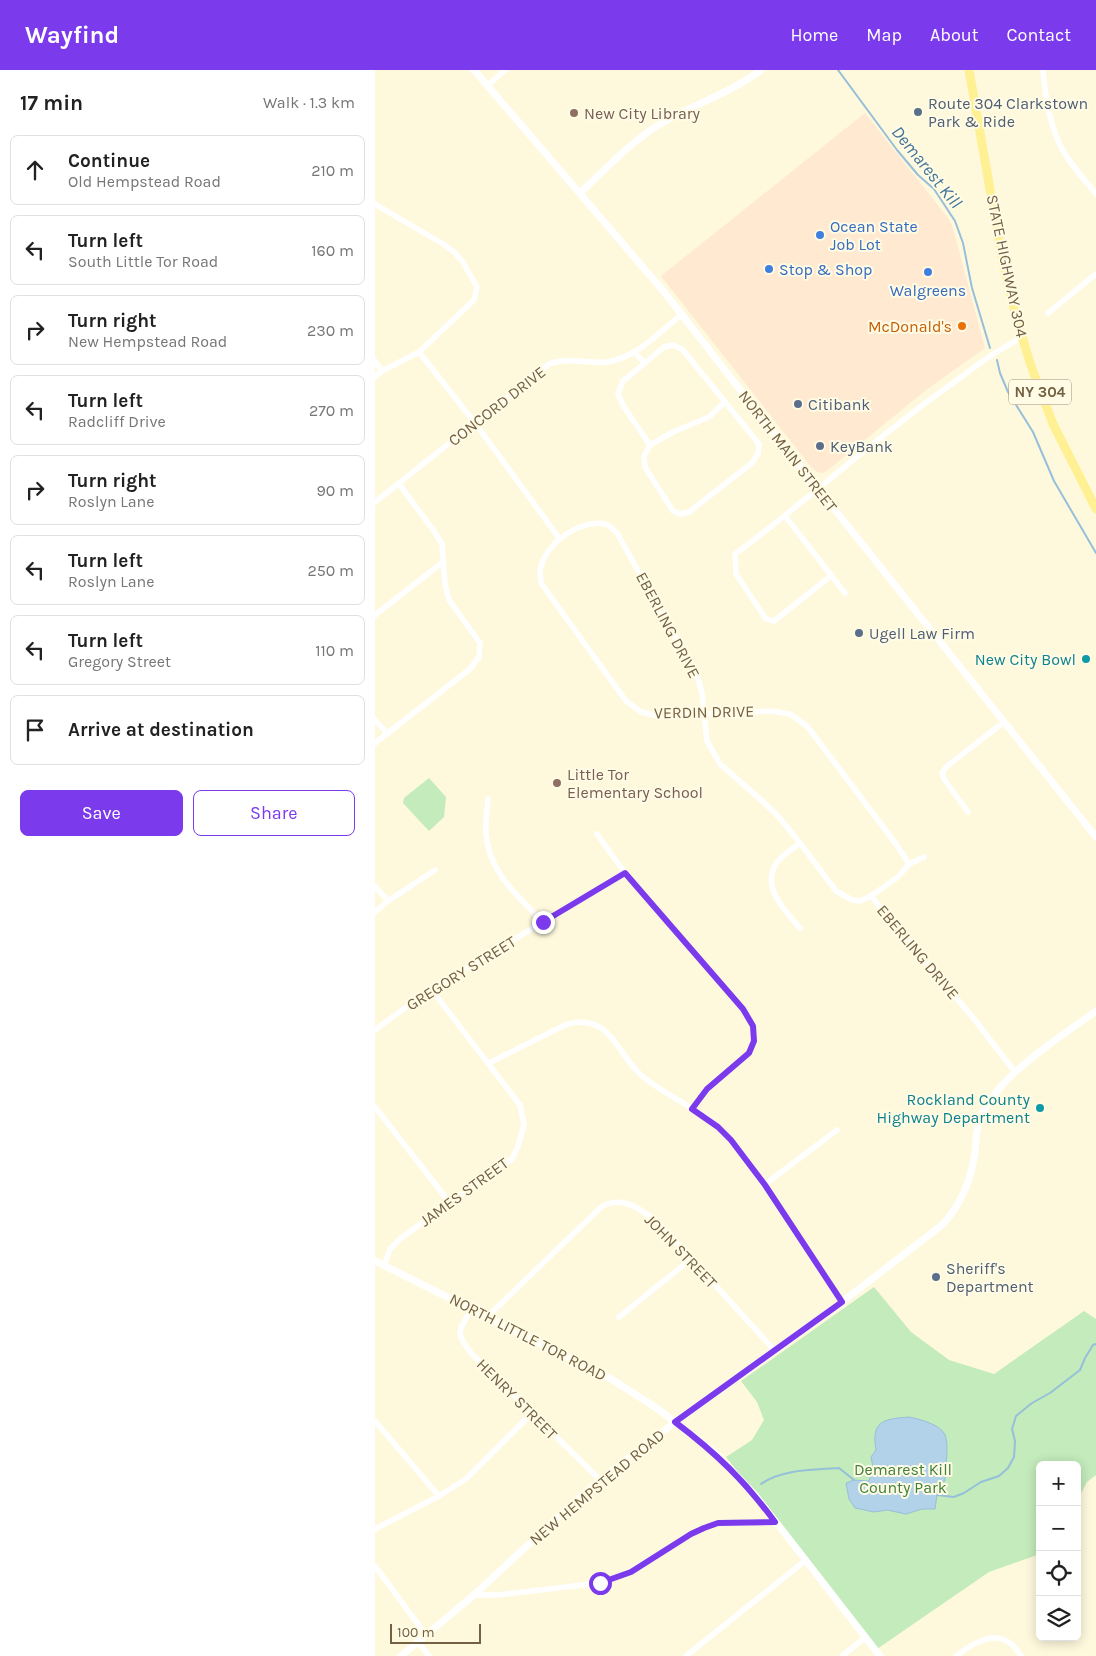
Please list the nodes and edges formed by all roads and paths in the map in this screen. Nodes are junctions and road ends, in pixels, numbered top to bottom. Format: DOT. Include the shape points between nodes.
graph roads {
  1 [pos="474,70"];
  2 [pos="505,70"];
  3 [pos="761,70"];
  4 [pos="969,70"];
  5 [pos="1043,70"];
  6 [pos="487,86"];
  7 [pos="580,193"];
  8 [pos="1096,194"];
  9 [pos="375,204"];
  10 [pos="1096,274"];
  11 [pos="1048,313"];
  12 [pos="682,314"];
  13 [pos="1022,338"];
  14 [pos="419,352"];
  15 [pos="634,352"];
  16 [pos="375,361"];
  17 [pos="645,363"];
  18 [pos="382,371"];
  19 [pos="375,377"];
  20 [pos="725,402"];
  21 [pos="475,424"];
  22 [pos="650,445"];
  23 [pos="399,484"];
  24 [pos="818,489"];
  25 [pos="375,502"];
  26 [pos="1096,509"];
  27 [pos="785,516"];
  28 [pos="559,538"];
  29 [pos="443,562"];
  30 [pos="832,575"];
  31 [pos="845,593"];
  32 [pos="375,615"];
  33 [pos="705,714"];
  34 [pos="375,720"];
  35 [pos="1004,722"];
  36 [pos="388,734"];
  37 [pos="375,744"];
  38 [pos="488,799"];
  39 [pos="968,812"];
  40 [pos="597,834"];
  41 [pos="1096,838"];
  42 [pos="800,843"];
  43 [pos="924,856"];
  44 [pos="909,864"];
  45 [pos="435,870"];
  46 [pos="625,873"];
  47 [pos="375,886"];
  48 [pos="871,896"];
  49 [pos="388,901"];
  50 [pos="375,912"];
  51 [pos="543,922"];
  52 [pos="800,928"];
  53 [pos="431,989"];
  54 [pos="1096,1011"];
  55 [pos="375,1030"];
  56 [pos="489,1063"];
  57 [pos="1015,1072"];
  58 [pos="375,1107"];
  59 [pos="692,1109"];
  60 [pos="837,1130"];
  61 [pos="765,1185"];
  62 [pos="450,1203"];
  63 [pos="691,1258"];
  64 [pos="375,1261"];
  65 [pos="384,1265"];
  66 [pos="842,1302"];
  67 [pos="472,1309"];
  68 [pos="488,1316"];
  69 [pos="619,1317"];
  70 [pos="775,1351"];
  71 [pos="532,1414"];
  72 [pos="375,1421"];
  73 [pos="675,1422"];
  74 [pos="600,1480"];
  75 [pos="439,1496"];
  76 [pos="775,1522"];
  77 [pos="375,1529"];
  78 [pos="806,1560"];
  79 [pos="375,1566"];
  80 [pos="474,1595"];
  81 [pos="426,1635"];
  82 [pos="866,1637"];
  83 [pos="418,1642"];
  84 [pos="401,1656"];
  85 [pos="429,1656"];
  86 [pos="686,1656"];
  87 [pos="842,1656"];
  88 [pos="881,1656"];
  89 [pos="956,1656"];
  90 [pos="1021,1656"];
  1 -- 6 [label="street, NORTH MAIN STREET"];
  2 -- 6 [label="street"];
  3 -- 7 [label="street" via="648,132"];
  4 -- 13 [label="main road, STATE HIGHWAY 304 / NY 304" via="1003,263"];
  5 -- 8 [label="street" via="1047,105 1060,144"];
  6 -- 7 [label="street, NORTH MAIN STREET"];
  7 -- 12 [label="street, NORTH MAIN STREET"];
  9 -- 14 [label="street" via="454,252 477,287 474,300"];
  10 -- 11 [label="street"];
  12 -- 15 [label="street, CONCORD DRIVE"];
  12 -- 24 [label="street, NORTH MAIN STREET"];
  13 -- 24 [label="street" via="988,357 920,406"];
  13 -- 26 [label="main road, STATE HIGHWAY 304 / NY 304" via="1053,424"];
  14 -- 18 [label="street"];
  14 -- 21 [label="street"];
  15 -- 17 [label="street"];
  15 -- 21 [label="street, CONCORD DRIVE" via="605,362 559,360 549,364"];
  16 -- 18 [label="street"];
  17 -- 20 [label="street" via="673,345 683,350"];
  17 -- 22 [label="street" via="623,381 618,394"];
  18 -- 19 [label="street"];
  20 -- 22 [label="street" via="709,417"];
  20 -- 22 [label="street" via="759,444 758,454 689,512 680,514 673,511 645,467 644,456"];
  21 -- 23 [label="street, CONCORD DRIVE"];
  21 -- 28 [label="street"];
  23 -- 25 [label="street, CONCORD DRIVE"];
  23 -- 29 [label="street" via="442,544"];
  24 -- 27 [label="street"];
  24 -- 35 [label="street, NORTH MAIN STREET"];
  27 -- 30 [label="street"];
  27 -- 30 [label="street" via="735,554 736,574 766,619 774,621"];
  28 -- 33 [label="street, EBERLING DRIVE" via="589,524 605,524 617,533 698,678"];
  28 -- 33 [label="street, VERDIN DRIVE" via="544,558 541,583 626,701 641,712 658,716"];
  29 -- 32 [label="street"];
  29 -- 36 [label="street" via="449,600 480,643 479,657 470,669"];
  30 -- 31 [label="street"];
  33 -- 42 [label="street, EBERLING DRIVE" via="707,741 720,764 759,798"];
  33 -- 44 [label="street, VERDIN DRIVE" via="771,711 790,714 807,726"];
  34 -- 36 [label="street"];
  35 -- 39 [label="street" via="942,773"];
  35 -- 41 [label="street, NORTH MAIN STREET"];
  36 -- 37 [label="street"];
  38 -- 51 [label="street" via="486,835 495,867"];
  40 -- 46 [label="street"];
  42 -- 48 [label="street, EBERLING DRIVE" via="836,891 852,900 860,901"];
  42 -- 52 [label="street" via="779,860 772,872 778,902"];
  43 -- 44 [label="street"];
  44 -- 48 [label="street" via="898,877"];
  45 -- 49 [label="street"];
  46 -- 51 [label="street, GREGORY STREET"];
  46 -- 59 [label="street" via="743,1009 753,1026 754,1041 749,1053 707,1089"];
  47 -- 49 [label="street"];
  48 -- 57 [label="street, EBERLING DRIVE"];
  49 -- 50 [label="street"];
  51 -- 53 [label="street, GREGORY STREET"];
  53 -- 55 [label="street, GREGORY STREET"];
  53 -- 56 [label="street, JAMES STREET"];
  54 -- 57 [label="street, NEW HEMPSTEAD ROAD"];
  56 -- 59 [label="street" via="567,1024 589,1022 610,1036 639,1074"];
  56 -- 62 [label="street, JAMES STREET" via="520,1105 524,1125 519,1146 512,1160"];
  57 -- 66 [label="street, NEW HEMPSTEAD ROAD" via="990,1100 981,1118 965,1193 953,1214"];
  58 -- 62 [label="street"];
  59 -- 61 [label="street" via="731,1140"];
  60 -- 61 [label="street"];
  61 -- 66 [label="street"];
  62 -- 65 [label="street, JAMES STREET" via="390,1248"];
  63 -- 68 [label="street, JOHN STREET" via="660,1224 640,1209 621,1202 607,1204"];
  63 -- 69 [label="street"];
  63 -- 70 [label="street, JOHN STREET"];
  64 -- 65 [label="street, NORTH LITTLE TOR ROAD"];
  65 -- 67 [label="street, NORTH LITTLE TOR ROAD"];
  66 -- 70 [label="street, NEW HEMPSTEAD ROAD"];
  67 -- 68 [label="street, NORTH LITTLE TOR ROAD"];
  67 -- 71 [label="street, HENRY STREET" via="460,1328 461,1341"];
  68 -- 73 [label="street, NORTH LITTLE TOR ROAD" via="611,1379"];
  70 -- 73 [label="street, NEW HEMPSTEAD ROAD"];
  71 -- 74 [label="street, HENRY STREET"];
  71 -- 75 [label="street" via="466,1479"];
  72 -- 75 [label="street"];
  73 -- 74 [label="street, NEW HEMPSTEAD ROAD"];
  73 -- 76 [label="street, NORTH LITTLE TOR ROAD" via="716,1454 755,1495"];
  74 -- 80 [label="street, NEW HEMPSTEAD ROAD"];
  75 -- 77 [label="street"];
  76 -- 78 [label="street, NORTH LITTLE TOR ROAD"];
  76 -- 80 [label="street" via="718,1523 691,1534 631,1572 600,1583"];
  78 -- 82 [label="street, NORTH LITTLE TOR ROAD"];
  78 -- 86 [label="street"];
  79 -- 81 [label="street"];
  80 -- 81 [label="street, NEW HEMPSTEAD ROAD"];
  81 -- 83 [label="street, NEW HEMPSTEAD ROAD"];
  82 -- 87 [label="street"];
  82 -- 88 [label="street, NORTH LITTLE TOR ROAD"];
  83 -- 84 [label="street, NEW HEMPSTEAD ROAD"];
  83 -- 85 [label="street"];
  89 -- 90 [label="street" via="972,1644 989,1638 1007,1642"];
}
